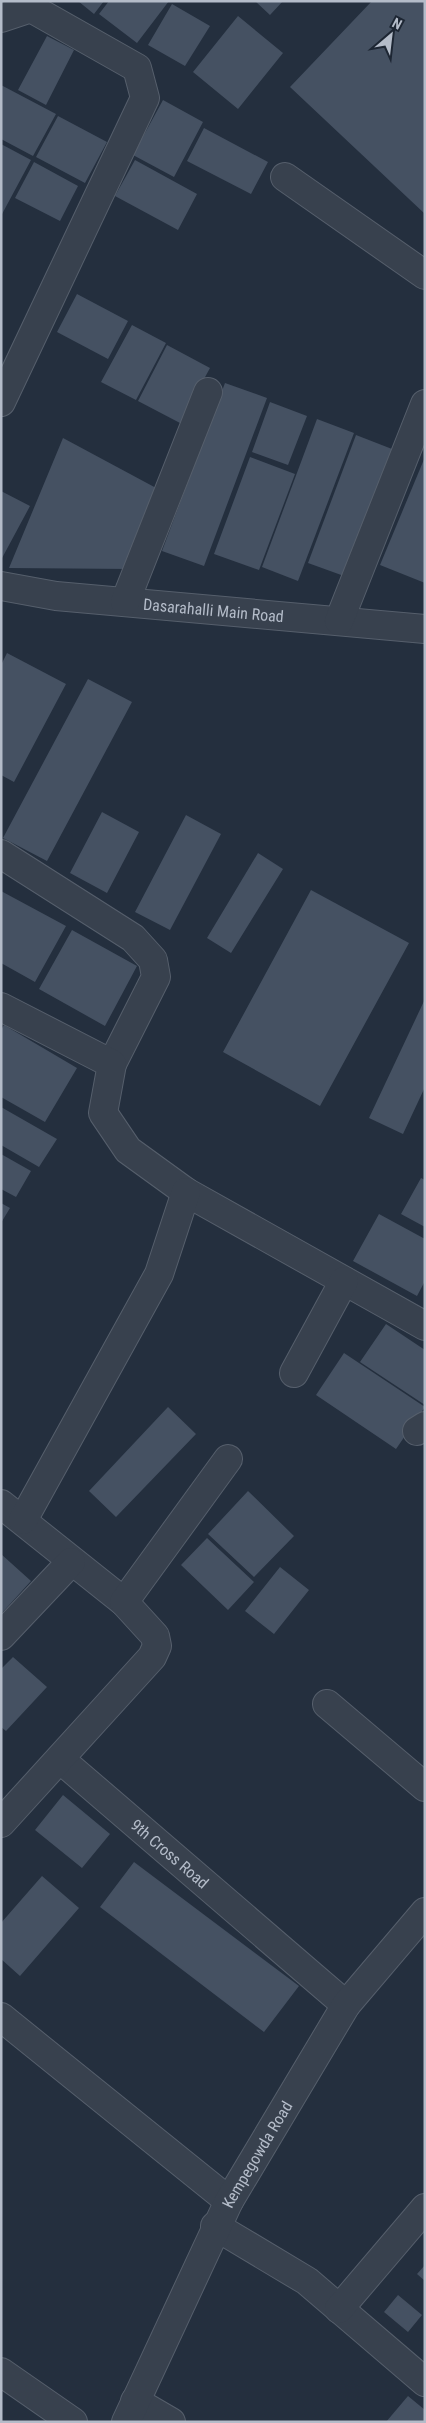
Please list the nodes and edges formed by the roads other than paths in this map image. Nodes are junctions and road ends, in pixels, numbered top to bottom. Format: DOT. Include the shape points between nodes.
graph roads {
  1 [pos="1,18"];
  2 [pos="285,177"];
  3 [pos="425,275"];
  4 [pos="208,392"];
  5 [pos="1,402"];
  6 [pos="425,404"];
  7 [pos="1,586"];
  8 [pos="125,602"];
  9 [pos="338,621"];
  10 [pos="425,629"];
  11 [pos="1,854"];
  12 [pos="1,1007"];
  13 [pos="112,1064"];
  14 [pos="186,1192"];
  15 [pos="344,1281"];
  16 [pos="425,1326"];
  17 [pos="294,1373"];
  18 [pos="228,1460"];
  19 [pos="1,1504"];
  20 [pos="23,1520"];
  21 [pos="71,1562"];
  22 [pos="124,1602"];
  23 [pos="1,1636"];
  24 [pos="327,1704"];
  25 [pos="60,1760"];
  26 [pos="425,1787"];
  27 [pos="1,1823"];
  28 [pos="425,1912"];
  29 [pos="346,2005"];
  30 [pos="1,2017"];
  31 [pos="229,2200"];
  32 [pos="425,2208"];
  33 [pos="215,2226"];
  34 [pos="339,2309"];
  35 [pos="1,2372"];
  36 [pos="425,2382"];
  37 [pos="130,2411"];
  38 [pos="74,2422"];
  39 [pos="171,2422"];
  1 -- 5 [label="street" via="31,8 137,68 145,98"];
  2 -- 3 [label="street"];
  4 -- 8 [label="street"];
  6 -- 9 [label="street"];
  7 -- 8 [label="street, Dasarahalli Main Road" via="56,596"];
  8 -- 9 [label="street, Dasarahalli Main Road"];
  9 -- 10 [label="street, Dasarahalli Main Road"];
  11 -- 13 [label="street" via="134,938 154,960 156,977"];
  12 -- 13 [label="street"];
  13 -- 14 [label="street" via="103,1113 128,1150"];
  14 -- 15 [label="street"];
  14 -- 20 [label="street" via="159,1274"];
  15 -- 16 [label="street"];
  15 -- 17 [label="street"];
  18 -- 22 [label="street"];
  19 -- 20 [label="street"];
  20 -- 21 [label="street"];
  21 -- 22 [label="street"];
  21 -- 23 [label="street"];
  22 -- 25 [label="street" via="155,1636 158,1646 152,1657"];
  24 -- 26 [label="street"];
  25 -- 27 [label="street"];
  25 -- 29 [label="street, 9th Cross Road"];
  28 -- 29 [label="street, Kempegowda Road"];
  29 -- 31 [label="street, Kempegowda Road"];
  30 -- 31 [label="street"];
  31 -- 33 [label="street, Kempegowda Road"];
  32 -- 34 [label="street"];
  33 -- 34 [label="street" via="307,2281"];
  33 -- 37 [label="street, Kempegowda Road"];
  34 -- 36 [label="street"];
  35 -- 38 [label="street"];
  37 -- 39 [label="street"];
}
